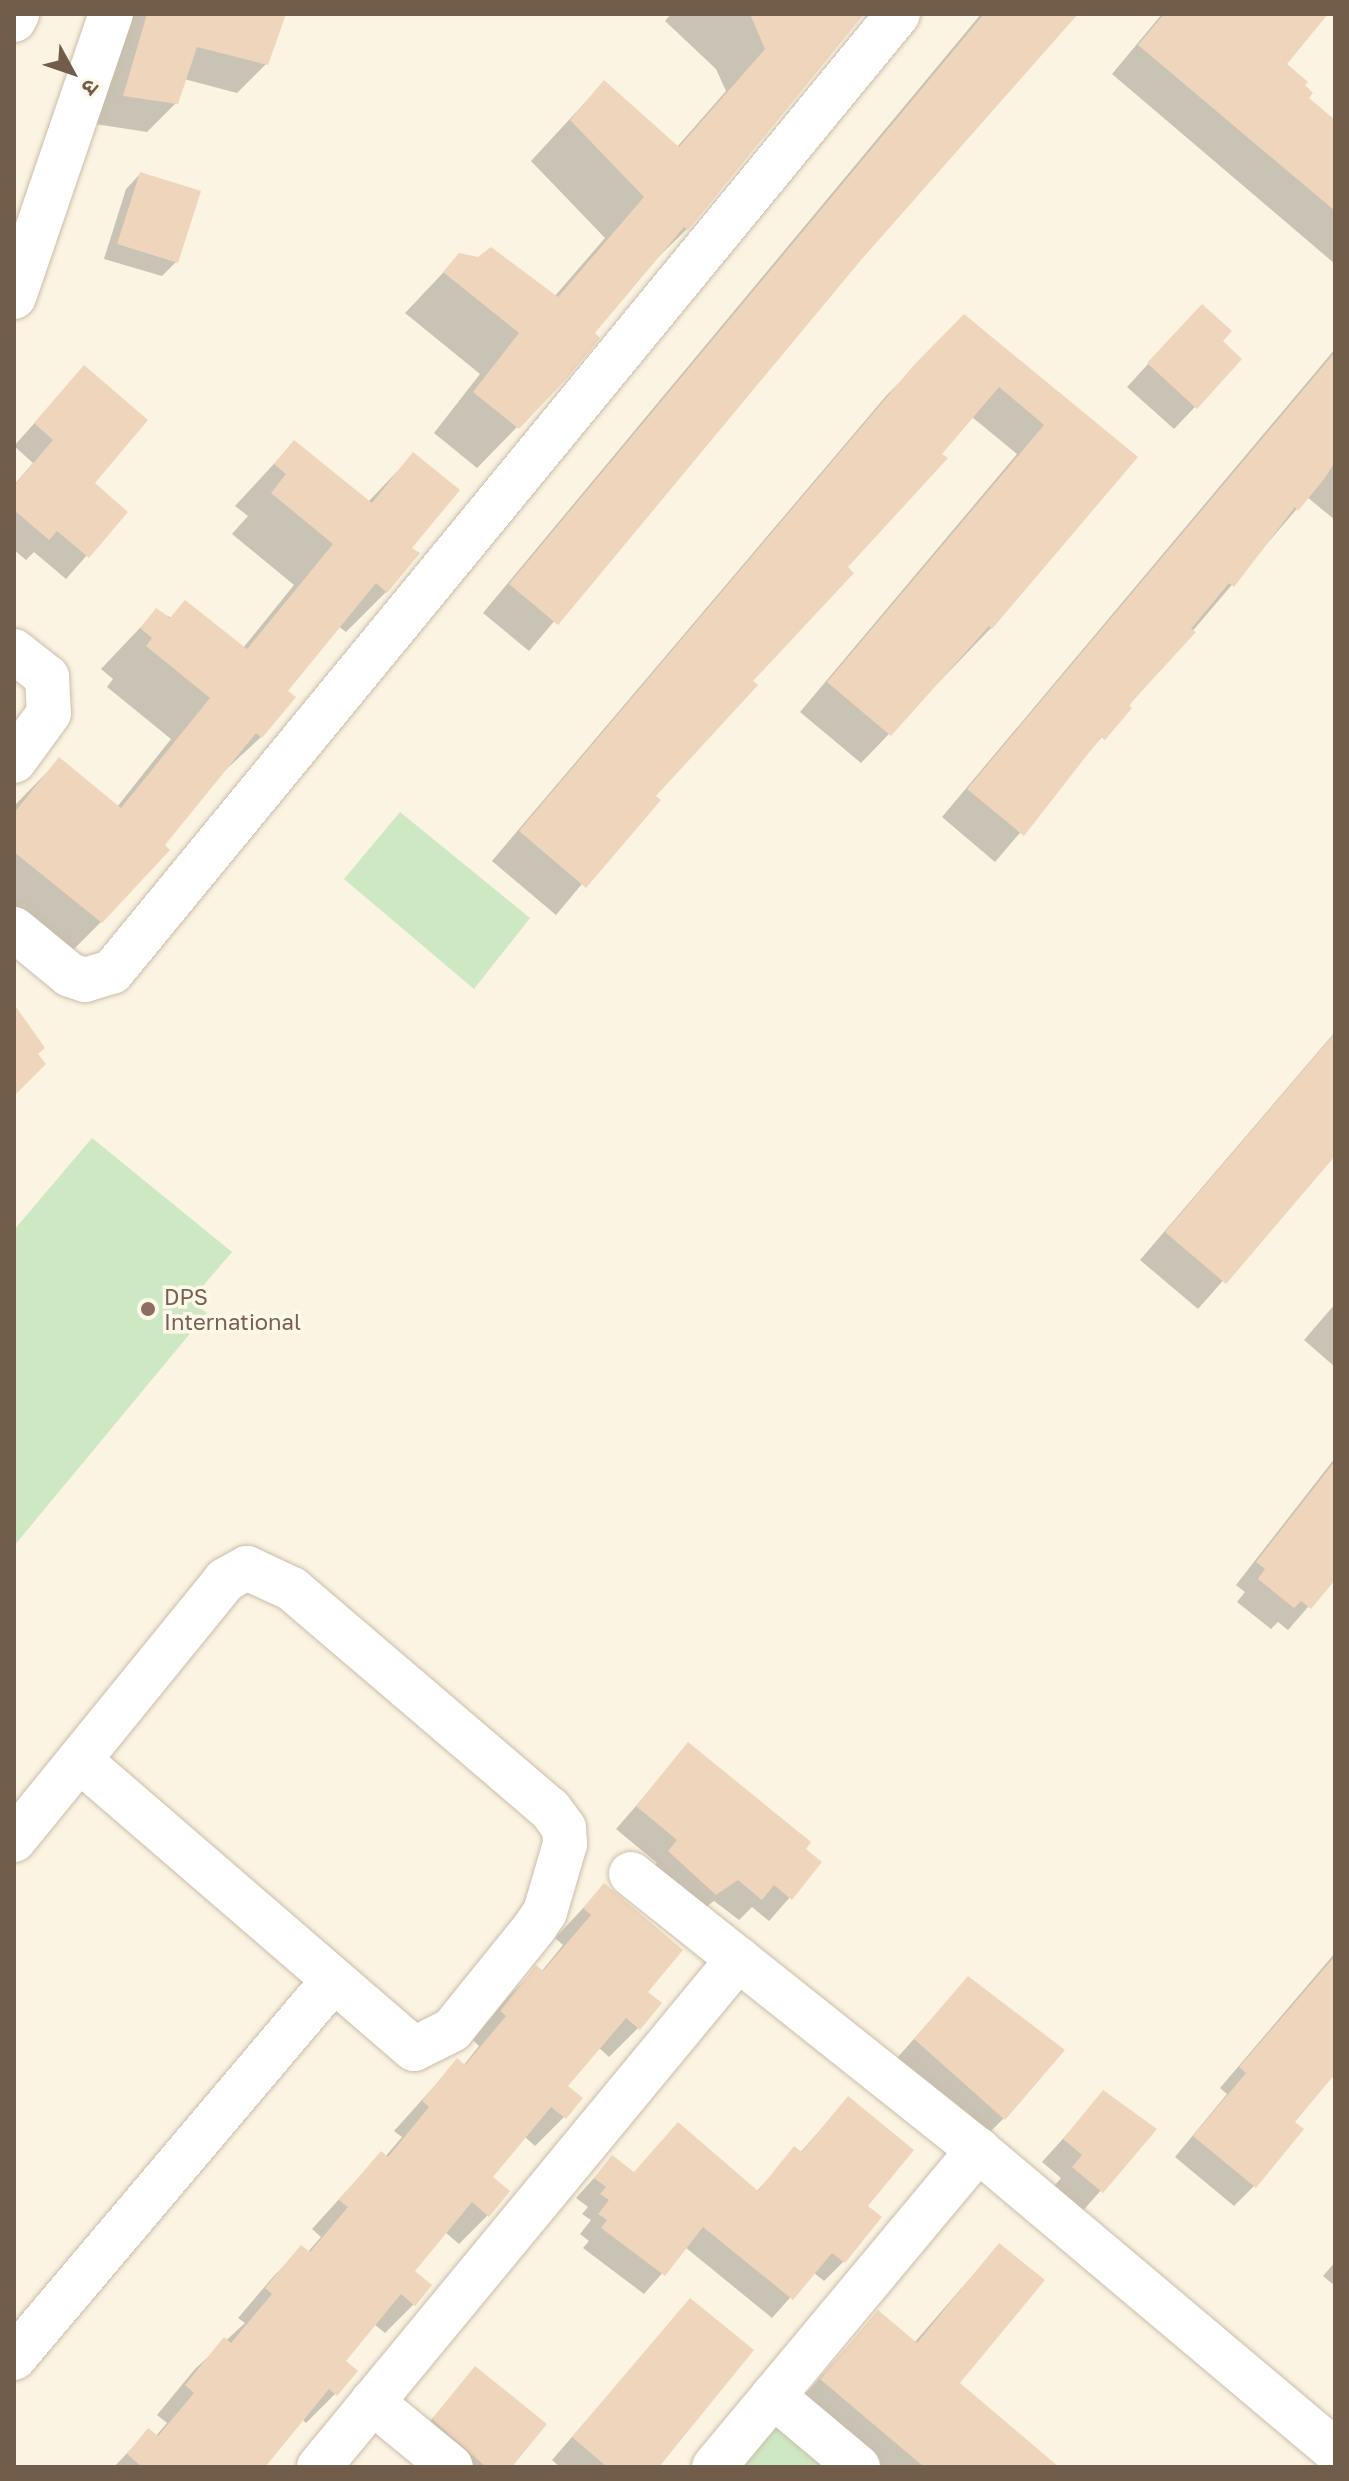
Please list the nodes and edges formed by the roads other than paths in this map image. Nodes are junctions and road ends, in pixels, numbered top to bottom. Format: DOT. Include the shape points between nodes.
graph roads {
  1 [pos="17,14"];
  2 [pos="111,14"];
  3 [pos="898,14"];
  4 [pos="14,20"];
  5 [pos="20,268"];
  6 [pos="14,651"];
  7 [pos="14,761"];
  8 [pos="14,929"];
  9 [pos="79,1760"];
  10 [pos="14,1840"];
  11 [pos="631,1874"];
  12 [pos="738,1959"];
  13 [pos="333,1981"];
  14 [pos="978,2150"];
  15 [pos="14,2358"];
  16 [pos="773,2396"];
  17 [pos="372,2402"];
  18 [pos="1335,2451"];
  19 [pos="851,2465"];
  20 [pos="319,2467"];
  21 [pos="451,2467"];
  22 [pos="714,2467"];
  1 -- 4 [label="street"];
  2 -- 5 [label="street"];
  3 -- 8 [label="street" via="112,972 85,980 70,975"];
  6 -- 7 [label="street" via="47,677 49,713"];
  9 -- 10 [label="street"];
  9 -- 13 [label="street"];
  9 -- 13 [label="street" via="225,1580 247,1568 292,1589 319,1611 550,1809 564,1828 565,1844 545,1912 438,2041 414,2049"];
  11 -- 12 [label="street"];
  12 -- 14 [label="street"];
  12 -- 17 [label="street"];
  13 -- 15 [label="street"];
  14 -- 16 [label="street"];
  14 -- 18 [label="street"];
  16 -- 19 [label="street"];
  16 -- 22 [label="street"];
  17 -- 20 [label="street"];
  17 -- 21 [label="street"];
}
